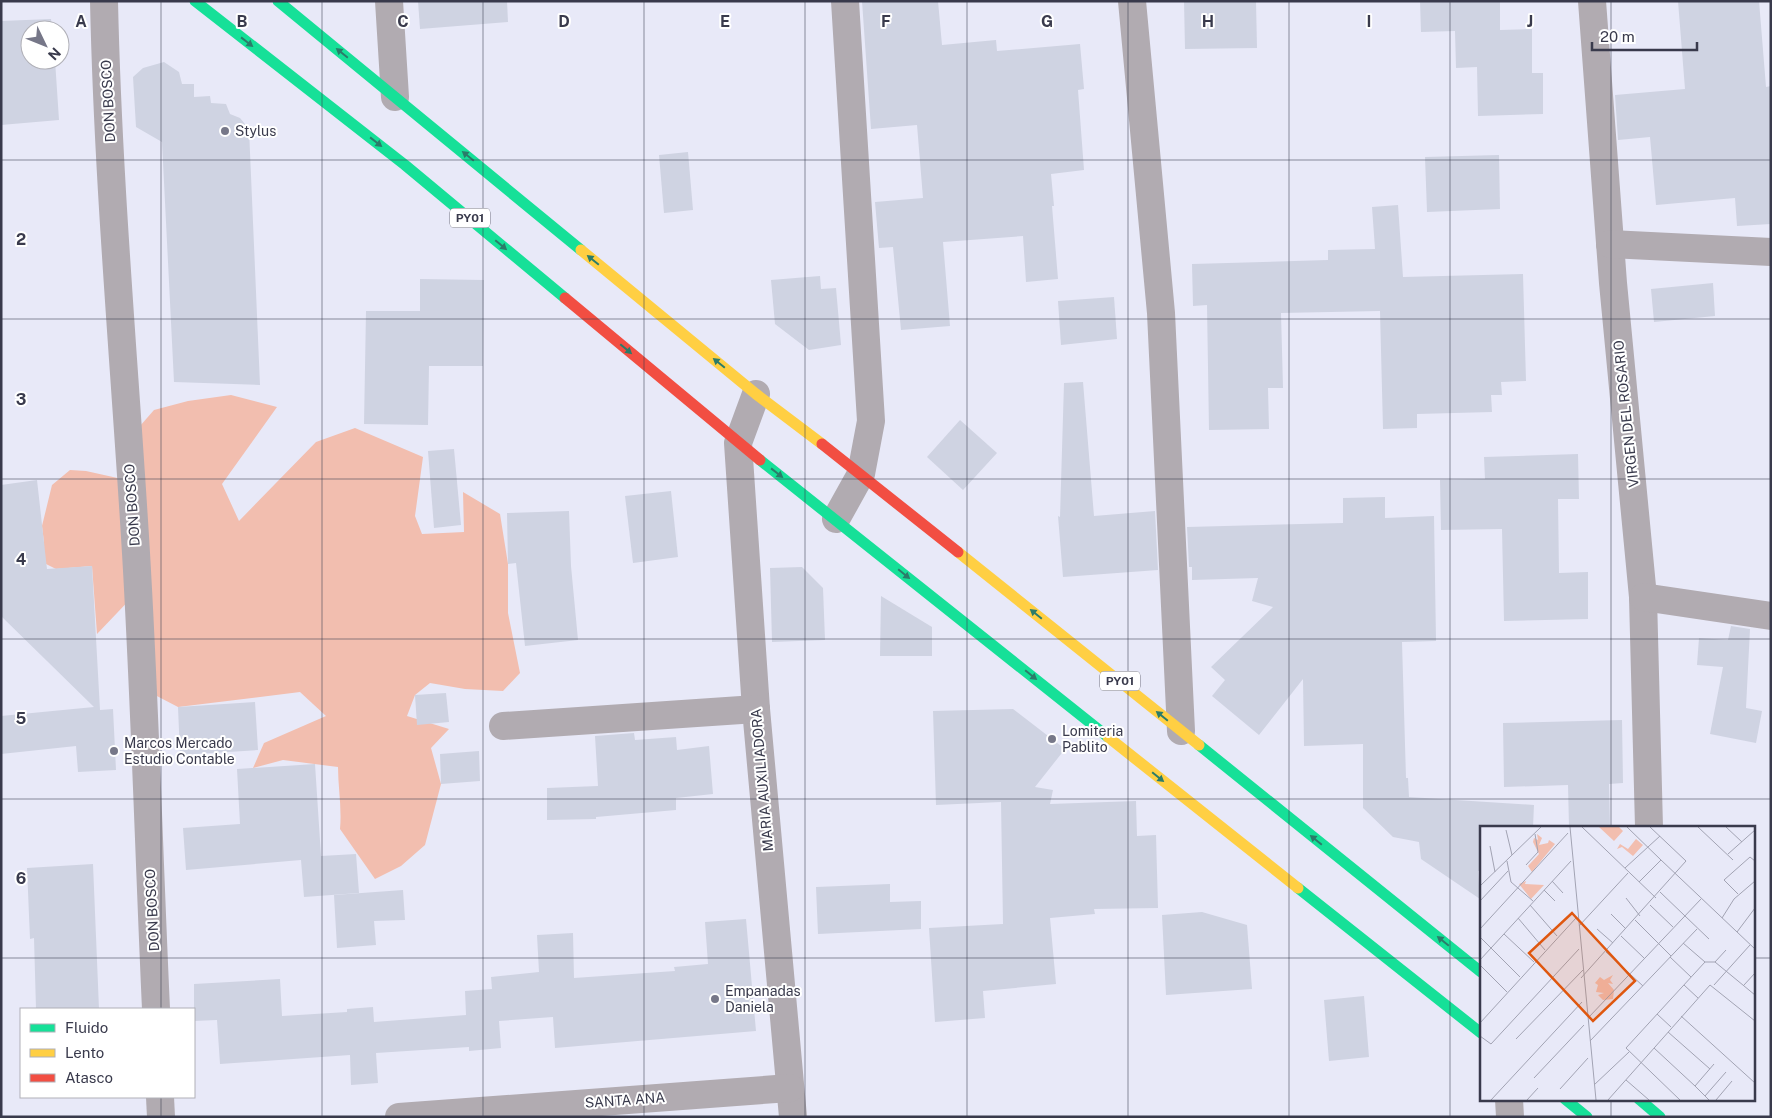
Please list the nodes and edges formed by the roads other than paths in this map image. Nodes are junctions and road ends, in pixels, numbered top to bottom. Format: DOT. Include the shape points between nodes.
graph roads {
  1 [pos="104,1"];
  2 [pos="195,1"];
  3 [pos="278,1"];
  4 [pos="389,1"];
  5 [pos="845,1"];
  6 [pos="1132,1"];
  7 [pos="1592,1"];
  8 [pos="395,97"];
  9 [pos="1610,244"];
  10 [pos="1771,252"];
  11 [pos="756,394"];
  12 [pos="738,443"];
  13 [pos="861,474"];
  14 [pos="836,519"];
  15 [pos="1643,597"];
  16 [pos="1771,616"];
  17 [pos="756,709"];
  18 [pos="503,726"];
  19 [pos="1181,731"];
  20 [pos="1649,826"];
  21 [pos="1480,971"];
  22 [pos="156,1008"];
  23 [pos="1480,1032"];
  24 [pos="790,1088"];
  25 [pos="160,1098"];
  26 [pos="1509,1100"];
  27 [pos="1566,1100"];
  28 [pos="161,1117"];
  29 [pos="400,1117"];
  30 [pos="793,1117"];
  31 [pos="1510,1117"];
  32 [pos="1587,1117"];
  1 -- 22 [label="street, DON BOSCO" via="136,562"];
  2 -- 12 [label="highway, PY01, one-way" via="405,165"];
  8 -- 3 [label="highway, PY01, one-way"];
  4 -- 8 [label="street"];
  5 -- 13 [label="street" via="871,421"];
  6 -- 19 [label="street" via="1161,313"];
  7 -- 9 [label="street, VIRGEN DEL ROSARIO"];
  11 -- 8 [label="highway, PY01, one-way"];
  9 -- 10 [label="street"];
  9 -- 15 [label="street, VIRGEN DEL ROSARIO"];
  11 -- 12 [label="street"];
  11 -- 13 [label="highway, PY01"];
  12 -- 14 [label="highway, PY01, one-way"];
  12 -- 17 [label="street, MARIA AUXILIADORA"];
  13 -- 14 [label="street"];
  19 -- 13 [label="highway, PY01, one-way"];
  14 -- 23 [label="highway, PY01, one-way"];
  15 -- 16 [label="street"];
  15 -- 20 [label="street, VIRGEN DEL ROSARIO"];
  17 -- 18 [label="street"];
  17 -- 24 [label="street, MARIA AUXILIADORA"];
  21 -- 19 [label="highway, PY01, one-way"];
  24 -- 29 [label="street, SANTA ANA"];
  24 -- 30 [label="street, MARIA AUXILIADORA"];
  25 -- 28 [label="street"];
  26 -- 31 [label="street"];
  27 -- 32 [label="highway"];
}
